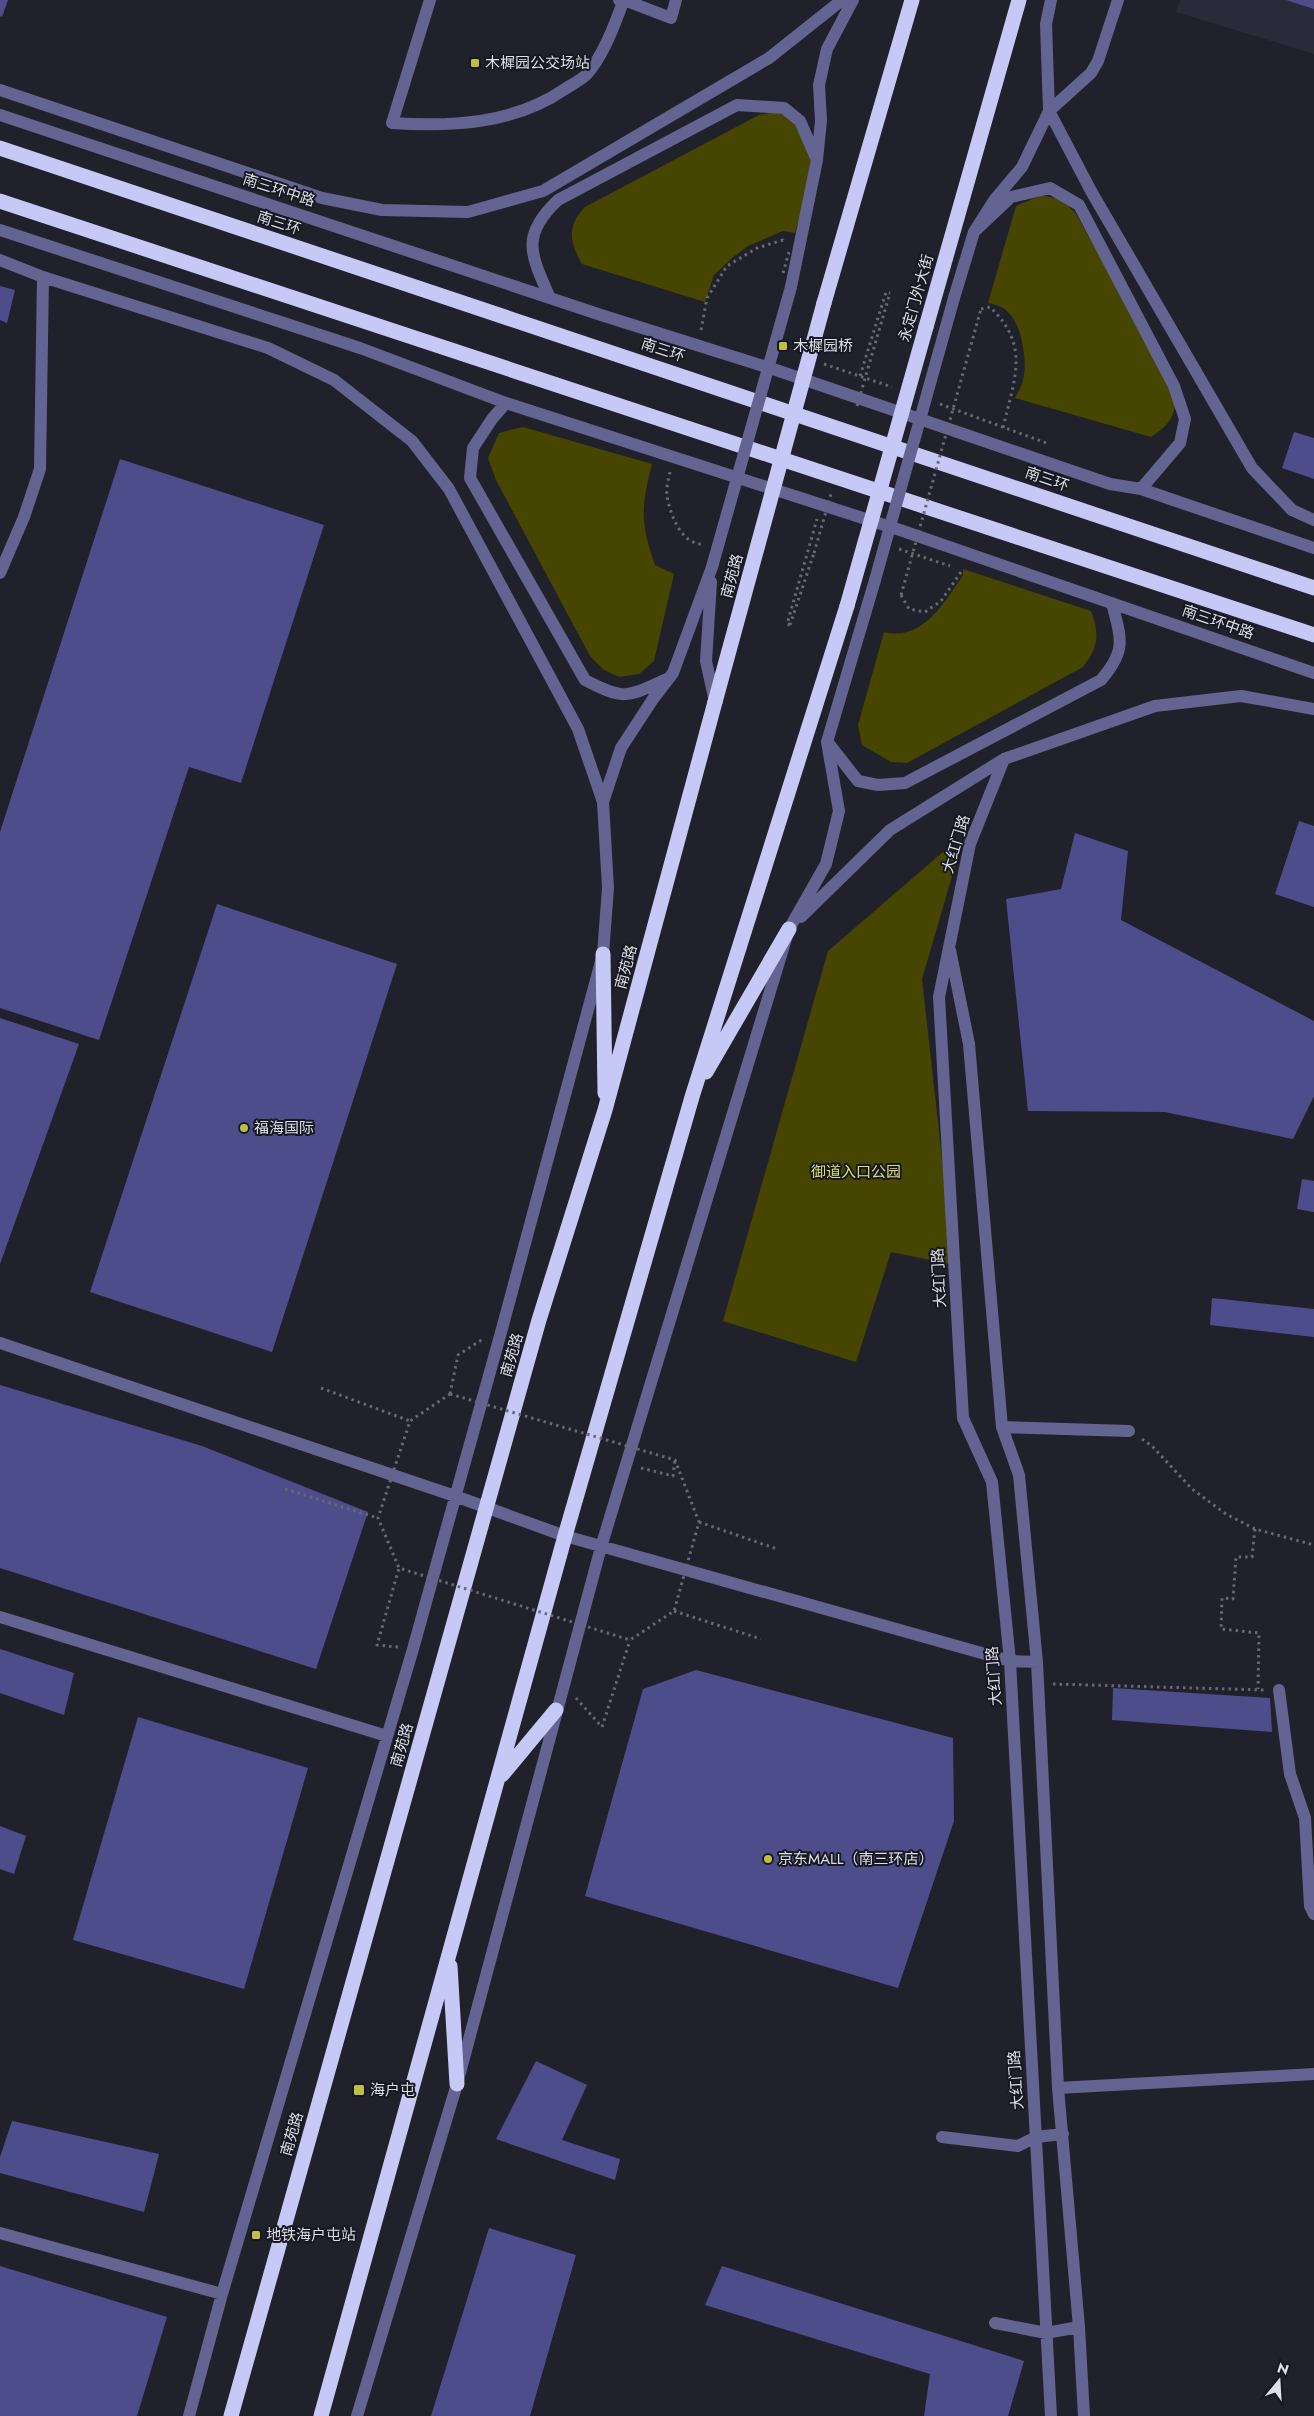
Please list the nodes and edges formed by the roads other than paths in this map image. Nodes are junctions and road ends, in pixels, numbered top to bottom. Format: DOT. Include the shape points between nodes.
graph roads {
  1 [pos="430,0"];
  2 [pos="676,0"];
  3 [pos="842,0"];
  4 [pos="853,0"];
  5 [pos="912,0"];
  6 [pos="1019,0"];
  7 [pos="1051,0"];
  8 [pos="1118,0"];
  9 [pos="622,1"];
  10 [pos="649,5"];
  11 [pos="0,90"];
  12 [pos="1049,111"];
  13 [pos="0,115"];
  14 [pos="0,148"];
  15 [pos="817,160"];
  16 [pos="0,201"];
  17 [pos="0,230"];
  18 [pos="974,232"];
  19 [pos="0,260"];
  20 [pos="43,277"];
  21 [pos="549,296"];
  22 [pos="506,403"];
  23 [pos="1141,489"];
  24 [pos="1314,520"];
  25 [pos="1314,548"];
  26 [pos="712,567"];
  27 [pos="0,572"];
  28 [pos="1314,588"];
  29 [pos="1112,602"];
  30 [pos="1314,635"];
  31 [pos="1314,673"];
  32 [pos="669,678"];
  33 [pos="715,702"];
  34 [pos="1314,709"];
  35 [pos="827,742"];
  36 [pos="1004,758"];
  37 [pos="603,802"];
  38 [pos="789,929"];
  39 [pos="948,941"];
  40 [pos="603,954"];
  41 [pos="692,1097"];
  42 [pos="606,1110"];
  43 [pos="0,1343"];
  44 [pos="1002,1427"];
  45 [pos="1129,1431"];
  46 [pos="455,1496"];
  47 [pos="487,1508"];
  48 [pos="565,1536"];
  49 [pos="601,1547"];
  50 [pos="0,1617"];
  51 [pos="1010,1661"];
  52 [pos="1037,1662"];
  53 [pos="1278,1690"];
  54 [pos="556,1710"];
  55 [pos="387,1736"];
  56 [pos="498,1780"];
  57 [pos="1314,1914"];
  58 [pos="450,1954"];
  59 [pos="1314,2074"];
  60 [pos="457,2084"];
  61 [pos="1058,2088"];
  62 [pos="1063,2134"];
  63 [pos="942,2137"];
  64 [pos="1036,2137"];
  65 [pos="0,2233"];
  66 [pos="222,2294"];
  67 [pos="994,2323"];
  68 [pos="1079,2327"];
  69 [pos="1046,2332"];
  70 [pos="188,2416"];
  71 [pos="231,2416"];
  72 [pos="321,2416"];
  73 [pos="357,2416"];
  74 [pos="1051,2416"];
  75 [pos="1084,2416"];
  1 -- 9 [label="street" via="392,123 437,126 483,122 545,103 585,76 608,40"];
  2 -- 10 [label="street" via="671,18"];
  3 -- 11 [label="street" via="769,58 542,191 468,212 382,210 322,198"];
  4 -- 15 [label="street" via="827,49 822,67 818,85 821,121"];
  5 -- 33 [label="highway, 南苑路, bridge" via="824,303"];
  6 -- 41 [label="highway, 永定门外大街, bridge" via="847,606"];
  7 -- 12 [label="street" via="1046,24"];
  8 -- 12 [label="street" via="1091,73"];
  9 -- 10 [label="street"];
  12 -- 18 [label="street" via="1022,167 995,199"];
  12 -- 24 [label="street" via="1091,191 1252,468 1292,510"];
  13 -- 21 [label="street, 南三环中路"];
  14 -- 28 [label="highway, 南三环"];
  15 -- 21 [label="street" via="800,121 784,108 738,105 710,118 558,200 542,215 532,236 533,259"];
  15 -- 26 [label="street, 南苑路, bridge" via="791,287"];
  16 -- 30 [label="highway"];
  17 -- 22 [label="street, 南三环中路" via="360,348"];
  18 -- 23 [label="street" via="1011,197 1050,188 1079,205 1174,386 1184,419 1180,443"];
  18 -- 35 [label="street, bridge"];
  19 -- 20 [label="street"];
  20 -- 27 [label="street" via="40,469"];
  20 -- 37 [label="street" via="268,348 334,380 412,441 448,489 578,729"];
  21 -- 23 [label="street, 南三环中路" via="1110,484"];
  22 -- 29 [label="street, 南三环中路"];
  22 -- 32 [label="street" via="473,448 470,478 585,680 612,694 631,695"];
  23 -- 25 [label="street, 南三环中路"];
  26 -- 32 [label="street" via="674,673"];
  26 -- 33 [label="street" via="706,661"];
  29 -- 31 [label="street, 南三环中路"];
  29 -- 35 [label="street" via="1120,632 1120,653 1101,680 905,783 878,785 858,781"];
  32 -- 37 [label="street" via="621,748"];
  33 -- 42 [label="highway, 南苑路"];
  34 -- 36 [label="street" via="1241,696 1155,706"];
  35 -- 38 [label="street" via="839,811 826,864"];
  36 -- 38 [label="street" via="890,830"];
  36 -- 39 [label="street, 大红门路" via="970,844"];
  37 -- 40 [label="street" via="608,888"];
  38 -- 41 [label="highway"];
  38 -- 49 [label="street"];
  39 -- 44 [label="street, 大红门路" via="970,1044"];
  39 -- 51 [label="street, 大红门路" via="939,997 963,1418 992,1482"];
  40 -- 42 [label="highway"];
  40 -- 46 [label="street"];
  41 -- 48 [label="highway"];
  42 -- 47 [label="highway, 南苑路" via="540,1320"];
  43 -- 46 [label="street"];
  44 -- 45 [label="street"];
  44 -- 52 [label="street, 大红门路" via="1018,1475"];
  46 -- 47 [label="street"];
  46 -- 55 [label="street"];
  47 -- 48 [label="street"];
  47 -- 71 [label="highway, 南苑路"];
  48 -- 49 [label="street"];
  48 -- 56 [label="highway"];
  49 -- 51 [label="street"];
  49 -- 54 [label="street"];
  50 -- 55 [label="street"];
  51 -- 52 [label="street"];
  51 -- 64 [label="street, 大红门路"];
  52 -- 61 [label="street, 大红门路"];
  53 -- 57 [label="street" via="1290,1774 1305,1818 1310,1906"];
  54 -- 56 [label="highway"];
  54 -- 60 [label="street"];
  55 -- 66 [label="street"];
  56 -- 58 [label="highway"];
  58 -- 60 [label="highway"];
  58 -- 72 [label="highway"];
  59 -- 61 [label="street"];
  60 -- 73 [label="street"];
  61 -- 62 [label="street, 大红门路"];
  62 -- 64 [label="street"];
  62 -- 68 [label="street, 大红门路"];
  63 -- 64 [label="street" via="1018,2146"];
  64 -- 69 [label="street, 大红门路"];
  65 -- 66 [label="street"];
  66 -- 70 [label="street"];
  67 -- 69 [label="street"];
  68 -- 69 [label="street"];
  68 -- 75 [label="street, 大红门路"];
  69 -- 74 [label="street, 大红门路"];
}
